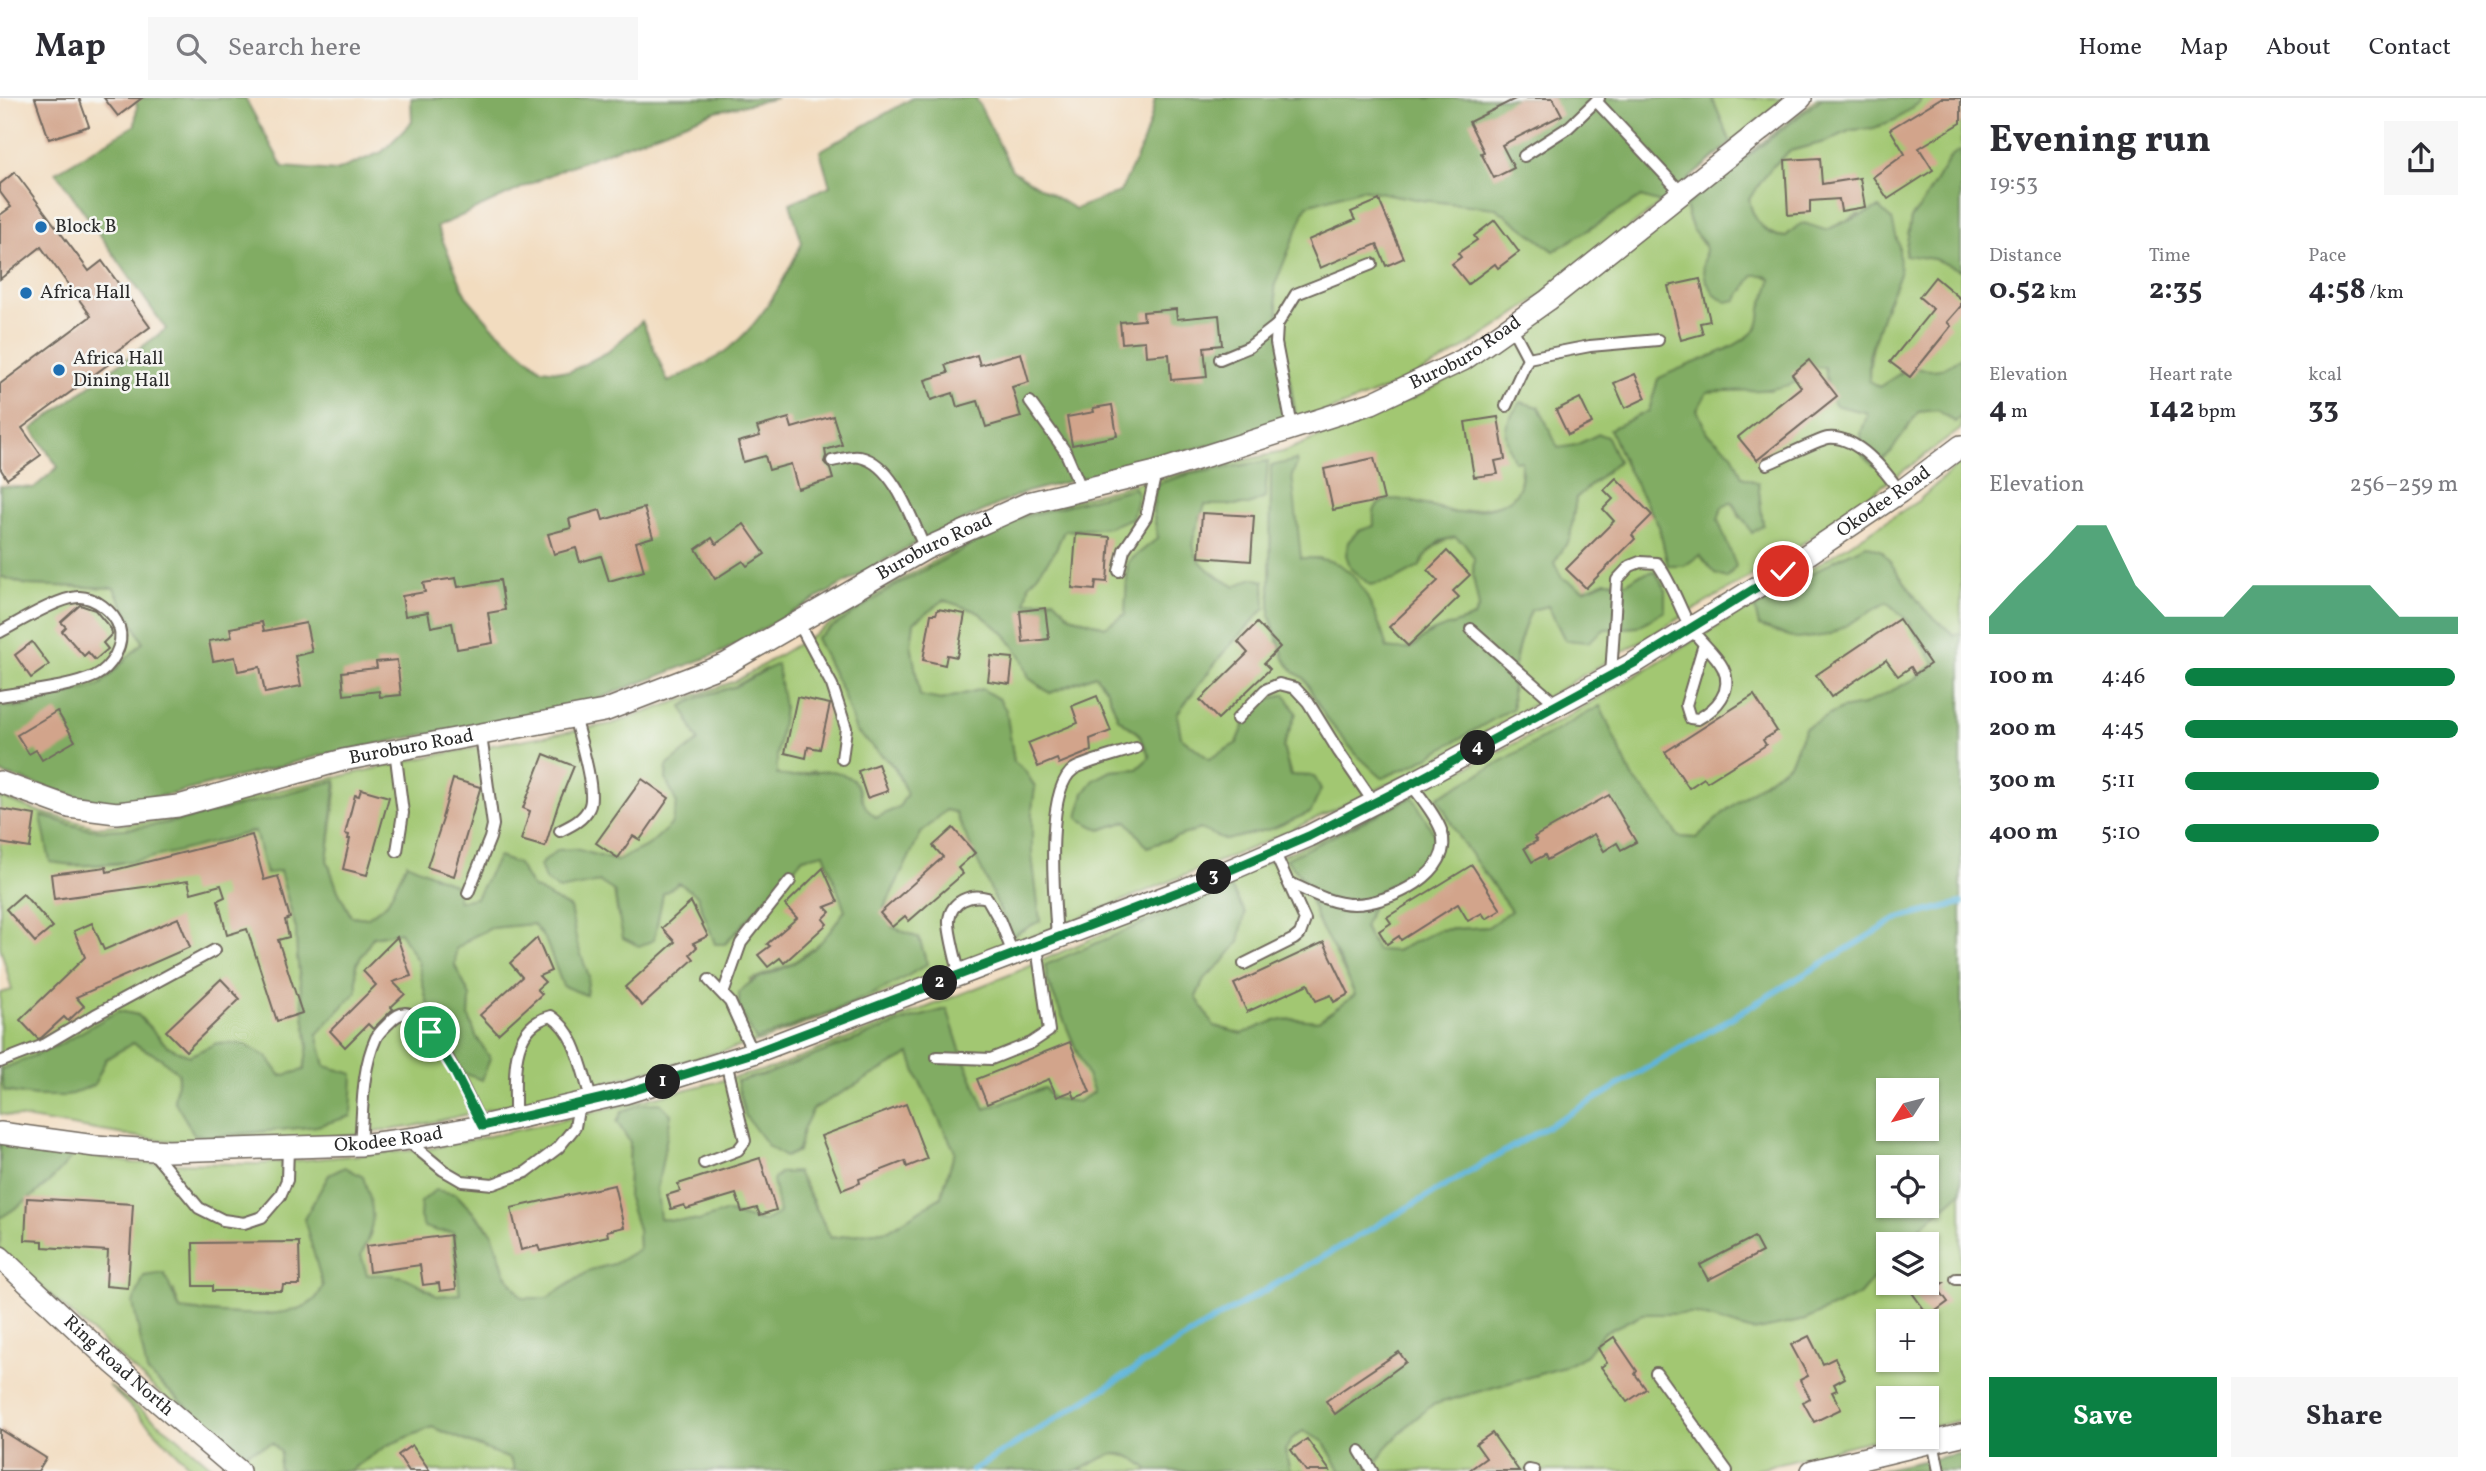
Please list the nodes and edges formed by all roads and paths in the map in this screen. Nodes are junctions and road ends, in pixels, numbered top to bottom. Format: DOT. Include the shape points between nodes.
graph roads {
  1 [pos="1801,98"];
  2 [pos="1598,100"];
  3 [pos="1524,156"];
  4 [pos="1682,193"];
  5 [pos="1372,264"];
  6 [pos="1276,325"];
  7 [pos="1511,326"];
  8 [pos="1658,340"];
  9 [pos="1528,358"];
  10 [pos="1220,359"];
  11 [pos="1030,402"];
  12 [pos="1506,406"];
  13 [pos="1292,427"];
  14 [pos="1961,446"];
  15 [pos="832,461"];
  16 [pos="1767,464"];
  17 [pos="1156,472"];
  18 [pos="1082,490"];
  19 [pos="1900,492"];
  20 [pos="925,549"];
  21 [pos="1119,571"];
  22 [pos="799,622"];
  23 [pos="1471,629"];
  24 [pos="0,632"];
  25 [pos="1698,636"];
  26 [pos="1611,676"];
  27 [pos="0,696"];
  28 [pos="1557,705"];
  29 [pos="574,717"];
  30 [pos="1237,719"];
  31 [pos="481,735"];
  32 [pos="1136,748"];
  33 [pos="395,750"];
  34 [pos="842,759"];
  35 [pos="0,782"];
  36 [pos="1411,784"];
  37 [pos="1374,803"];
  38 [pos="560,831"];
  39 [pos="397,851"];
  40 [pos="1274,851"];
  41 [pos="790,881"];
  42 [pos="1288,882"];
  43 [pos="468,893"];
  44 [pos="1047,943"];
  45 [pos="215,950"];
  46 [pos="1014,956"];
  47 [pos="1244,964"];
  48 [pos="960,976"];
  49 [pos="709,980"];
  50 [pos="723,994"];
  51 [pos="753,1053"];
  52 [pos="937,1057"];
  53 [pos="0,1062"];
  54 [pos="726,1062"];
  55 [pos="586,1102"];
  56 [pos="515,1118"];
  57 [pos="482,1126"];
  58 [pos="0,1132"];
  59 [pos="406,1139"];
  60 [pos="360,1145"];
  61 [pos="288,1147"];
  62 [pos="151,1150"];
  63 [pos="704,1163"];
  64 [pos="0,1257"];
  65 [pos="1656,1373"];
  66 [pos="1961,1435"];
  67 [pos="1939,1440"];
  68 [pos="1904,1449"];
  69 [pos="1934,1449"];
  70 [pos="1360,1451"];
  71 [pos="239,1471"];
  72 [pos="1372,1471"];
  73 [pos="1727,1471"];
  74 [pos="1811,1471"];
  75 [pos="1939,1471"];
  1 -- 4 [label="street, Buroburo Road"];
  2 -- 3 [label="lane" via="1569,127"];
  2 -- 4 [label="lane"];
  4 -- 7 [label="street, Buroburo Road"];
  5 -- 6 [label="lane" via="1296,294"];
  6 -- 10 [label="lane" via="1250,347"];
  6 -- 13 [label="lane"];
  7 -- 9 [label="lane"];
  7 -- 13 [label="street, Buroburo Road" via="1463,360 1418,383 1372,403"];
  8 -- 9 [label="lane"];
  9 -- 12 [label="lane"];
  11 -- 18 [label="lane" via="1065,451"];
  13 -- 17 [label="street, Buroburo Road"];
  14 -- 19 [label="street, Okodee Road"];
  15 -- 20 [label="lane" via="857,456 877,464 898,489"];
  16 -- 19 [label="lane" via="1828,438 1850,442 1885,470"];
  17 -- 18 [label="street, Buroburo Road"];
  17 -- 21 [label="lane" via="1146,517 1124,550"];
  18 -- 20 [label="street, Buroburo Road" via="1028,503"];
  19 -- 25 [label="street, Okodee Road" via="1783,571"];
  20 -- 22 [label="street, Buroburo Road"];
  22 -- 29 [label="street, Buroburo Road" via="726,664 604,711"];
  22 -- 34 [label="lane" via="832,685 846,728"];
  23 -- 28 [label="lane"];
  24 -- 27 [label="lane" via="81,596 105,608 119,626 121,645 96,675"];
  25 -- 25 [label="lane" via="1686,705 1690,718 1698,719 1723,698 1725,684 1723,668"];
  25 -- 26 [label="street, Okodee Road"];
  25 -- 26 [label="lane" via="1657,563 1630,566 1617,580"];
  26 -- 28 [label="street, Okodee Road"];
  28 -- 36 [label="street, Okodee Road"];
  29 -- 31 [label="street, Buroburo Road"];
  29 -- 38 [label="lane" via="591,805 581,819"];
  30 -- 37 [label="lane" via="1265,690 1279,684 1295,688"];
  31 -- 33 [label="street, Buroburo Road"];
  31 -- 43 [label="lane" via="493,825"];
  32 -- 44 [label="lane" via="1073,770 1057,794"];
  33 -- 35 [label="street, Buroburo Road" via="178,806 117,813 69,807"];
  33 -- 39 [label="lane" via="404,813"];
  36 -- 37 [label="street, Okodee Road"];
  36 -- 42 [label="lane" via="1441,829 1440,858 1430,873 1386,898 1351,904 1325,899"];
  37 -- 40 [label="street, Okodee Road"];
  40 -- 42 [label="lane"];
  40 -- 44 [label="street, Okodee Road"];
  41 -- 50 [label="lane" via="741,943"];
  42 -- 47 [label="lane" via="1305,920 1300,934"];
  44 -- 46 [label="street, Okodee Road"];
  44 -- 52 [label="lane" via="1049,1031 991,1059"];
  45 -- 53 [label="lane" via="44,1045"];
  46 -- 48 [label="street, Okodee Road"];
  46 -- 48 [label="lane" via="987,898 963,899 949,921"];
  48 -- 51 [label="street, Okodee Road"];
  49 -- 50 [label="lane"];
  50 -- 51 [label="lane"];
  51 -- 54 [label="street, Okodee Road"];
  54 -- 55 [label="street, Okodee Road"];
  54 -- 63 [label="lane" via="745,1141 738,1150"];
  55 -- 56 [label="street, Okodee Road"];
  55 -- 56 [label="lane" via="570,1035 551,1016 540,1018 528,1027 516,1055"];
  55 -- 59 [label="lane" via="575,1127 558,1148 526,1172 493,1184 462,1181"];
  56 -- 57 [label="street, Okodee Road"];
  57 -- 59 [label="street, Okodee Road"];
  57 -- 60 [label="lane" via="430,1032 414,1016 403,1013 376,1036 365,1076"];
  58 -- 62 [label="street, Okodee Road"];
  59 -- 60 [label="street, Okodee Road"];
  60 -- 61 [label="street, Okodee Road"];
  61 -- 62 [label="street, Okodee Road"];
  61 -- 62 [label="lane" via="287,1180 280,1196 262,1217 244,1223 223,1220 199,1208"];
  64 -- 71 [label="street, Ring Road North" via="114,1364"];
  65 -- 73 [label="lane"];
  66 -- 67 [label="street"];
  68 -- 74 [label="street"];
  69 -- 75 [label="lane"];
  70 -- 72 [label="lane"];
}
